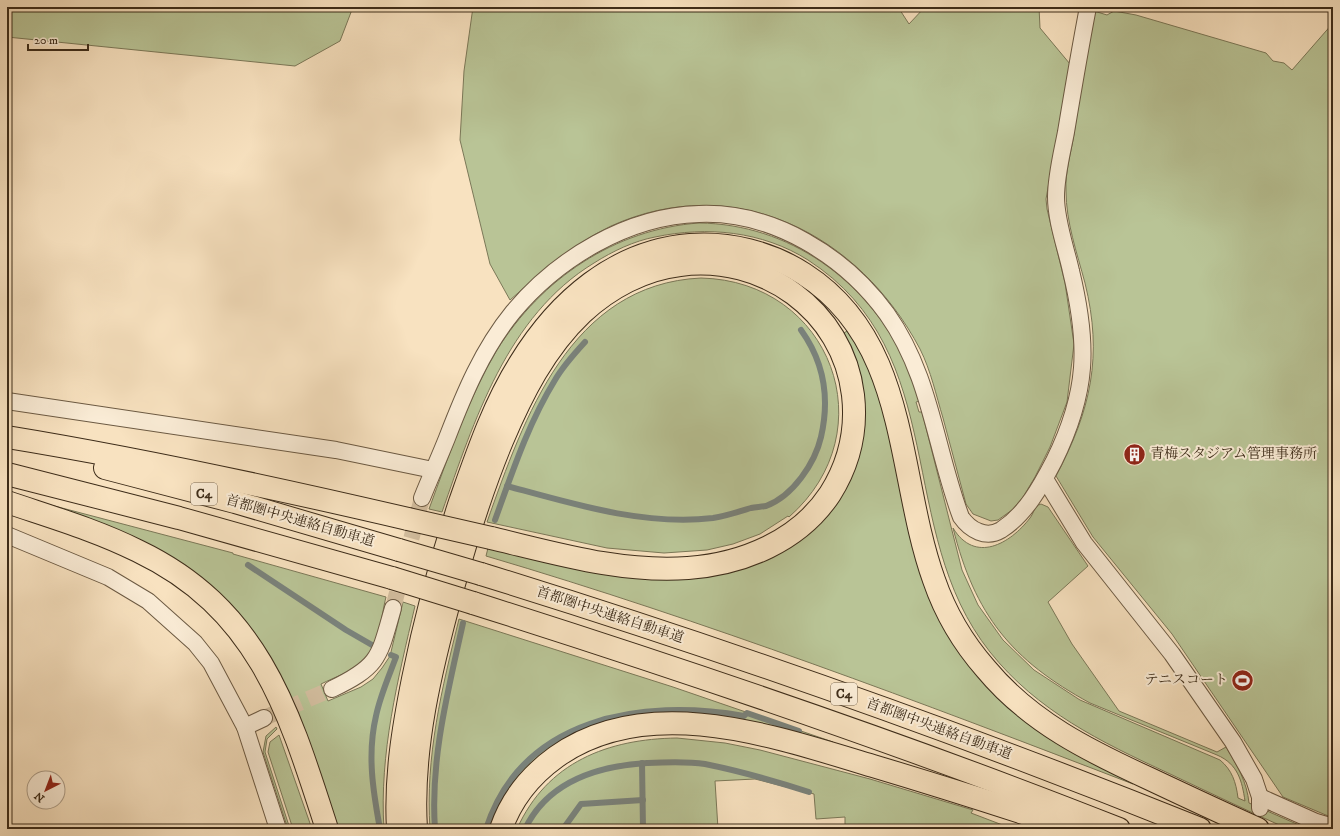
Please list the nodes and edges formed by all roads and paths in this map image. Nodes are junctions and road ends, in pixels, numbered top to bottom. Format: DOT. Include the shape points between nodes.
graph roads {
  1 [pos="1088,7"];
  2 [pos="7,401"];
  3 [pos="7,437"];
  4 [pos="7,443"];
  5 [pos="433,470"];
  6 [pos="7,474"];
  7 [pos="1045,479"];
  8 [pos="422,498"];
  9 [pos="7,502"];
  10 [pos="7,535"];
  11 [pos="393,608"];
  12 [pos="332,689"];
  13 [pos="264,718"];
  14 [pos="245,727"];
  15 [pos="1333,827"];
  16 [pos="278,829"];
  17 [pos="327,829"];
  18 [pos="398,829"];
  19 [pos="416,829"];
  20 [pos="501,829"];
  21 [pos="1072,829"];
  22 [pos="1119,829"];
  23 [pos="1200,829"];
  24 [pos="1258,829"];
  1 -- 7 [label="street" via="1056,198 1079,308 1084,347 1082,369 1068,430"];
  2 -- 5 [label="street" via="336,450"];
  3 -- 19 [label="highway, bridge" via="106,453 279,489 408,519 491,538 597,562 660,569 722,564 781,541 804,524 822,504 837,481 849,452 854,422 852,386 833,335 810,307 777,282 750,270 696,263 661,268 629,281 582,313 558,339 529,383 514,414 484,488 458,570 443,626 422,726 415,798"];
  4 -- 23 [label="highway, 首都圏中央連絡自動車道 / C4, bridge" via="154,480 400,550 684,639 887,709"];
  5 -- 7 [label="street" via="483,356 506,321 534,290 577,255 609,237 646,223 709,214 759,222 795,236 842,265 875,298 900,333 920,375 958,508 963,520 971,529 990,534 1006,527 1026,507"];
  5 -- 8 [label="street"];
  6 -- 22 [label="highway, 首都圏中央連絡自動車道 / C4, bridge" via="179,518 473,603 829,720"];
  7 -- 15 [label="street" via="1084,543 1172,654 1233,742 1247,765 1260,802"];
  9 -- 17 [label="highway" via="106,536 139,551 200,590 228,617 259,658 283,703 299,742"];
  10 -- 14 [label="street" via="108,577 148,601 195,643 210,663"];
  11 -- 12 [label="street" via="383,645 376,659 359,676"];
  13 -- 14 [label="street"];
  14 -- 16 [label="street"];
  18 -- 24 [label="highway" via="397,795 402,738 424,626 466,485 489,424 512,375 533,342 557,312 599,276 652,252 703,244 750,250 782,262 822,286 858,325 882,372 894,407 919,529 935,583 962,636 996,681 1023,707 1077,744"];
  20 -- 21 [label="highway" via="527,783 564,751 590,738 623,729 644,725 683,724 712,726 772,737 926,782"];
}
